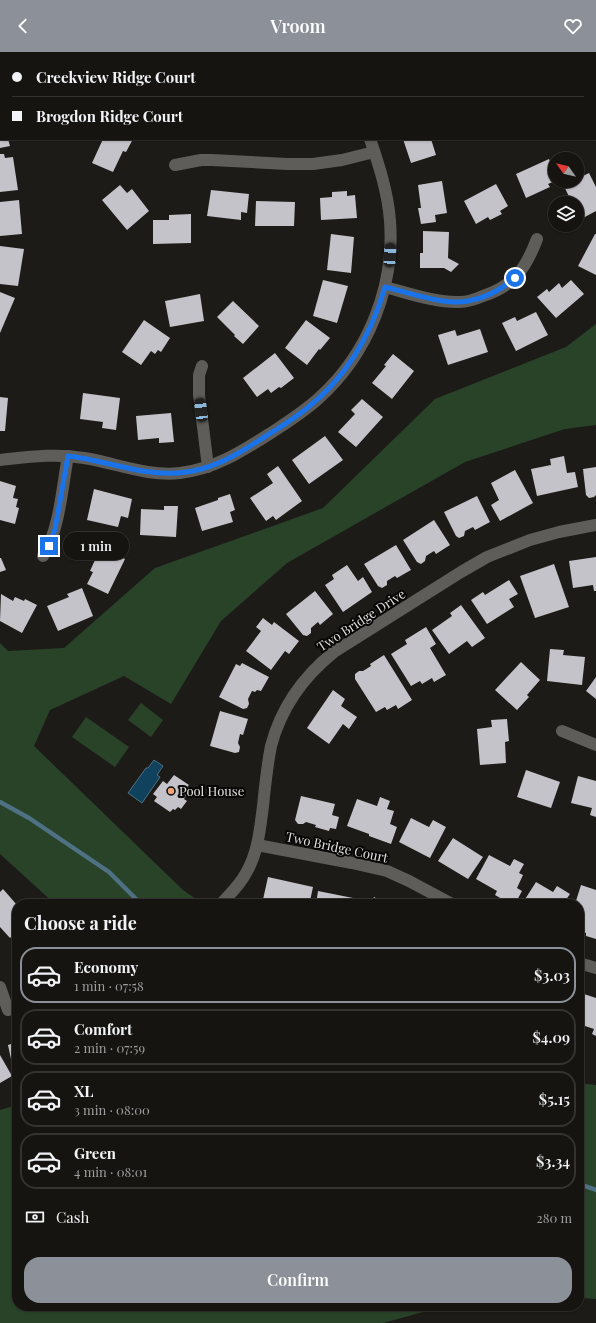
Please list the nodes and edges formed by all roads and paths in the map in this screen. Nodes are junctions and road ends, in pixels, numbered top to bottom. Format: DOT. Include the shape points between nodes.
graph roads {
  1 [pos="370,140"];
  2 [pos="374,152"];
  3 [pos="175,165"];
  4 [pos="537,239"];
  5 [pos="385,287"];
  6 [pos="202,366"];
  7 [pos="68,456"];
  8 [pos="0,460"];
  9 [pos="208,467"];
  10 [pos="596,525"];
  11 [pos="43,556"];
  12 [pos="562,731"];
  13 [pos="596,745"];
  14 [pos="257,845"];
  15 [pos="225,899"];
  16 [pos="443,899"];
  17 [pos="584,964"];
  18 [pos="596,968"];
  19 [pos="0,987"];
  20 [pos="8,1011"];
  1 -- 2 [label="street"];
  2 -- 3 [label="street" via="313,164 201,160"];
  2 -- 5 [label="street" via="390,220 390,255"];
  4 -- 5 [label="street" via="527,263 515,278 498,290 473,300 441,300"];
  5 -- 9 [label="street" via="374,322 351,363 331,387 294,418 237,454"];
  6 -- 9 [label="street" via="199,375 199,395"];
  7 -- 8 [label="street"];
  7 -- 9 [label="street" via="156,472 178,473"];
  7 -- 11 [label="street" via="55,529"];
  10 -- 14 [label="street, Two Bridge Drive" via="530,540 487,558 460,572 334,652 318,666 292,698 274,736"];
  12 -- 13 [label="street"];
  14 -- 15 [label="street, Two Bridge Drive" via="246,874"];
  14 -- 16 [label="street, Two Bridge Court" via="387,871"];
  17 -- 18 [label="street"];
  19 -- 20 [label="street"];
}
